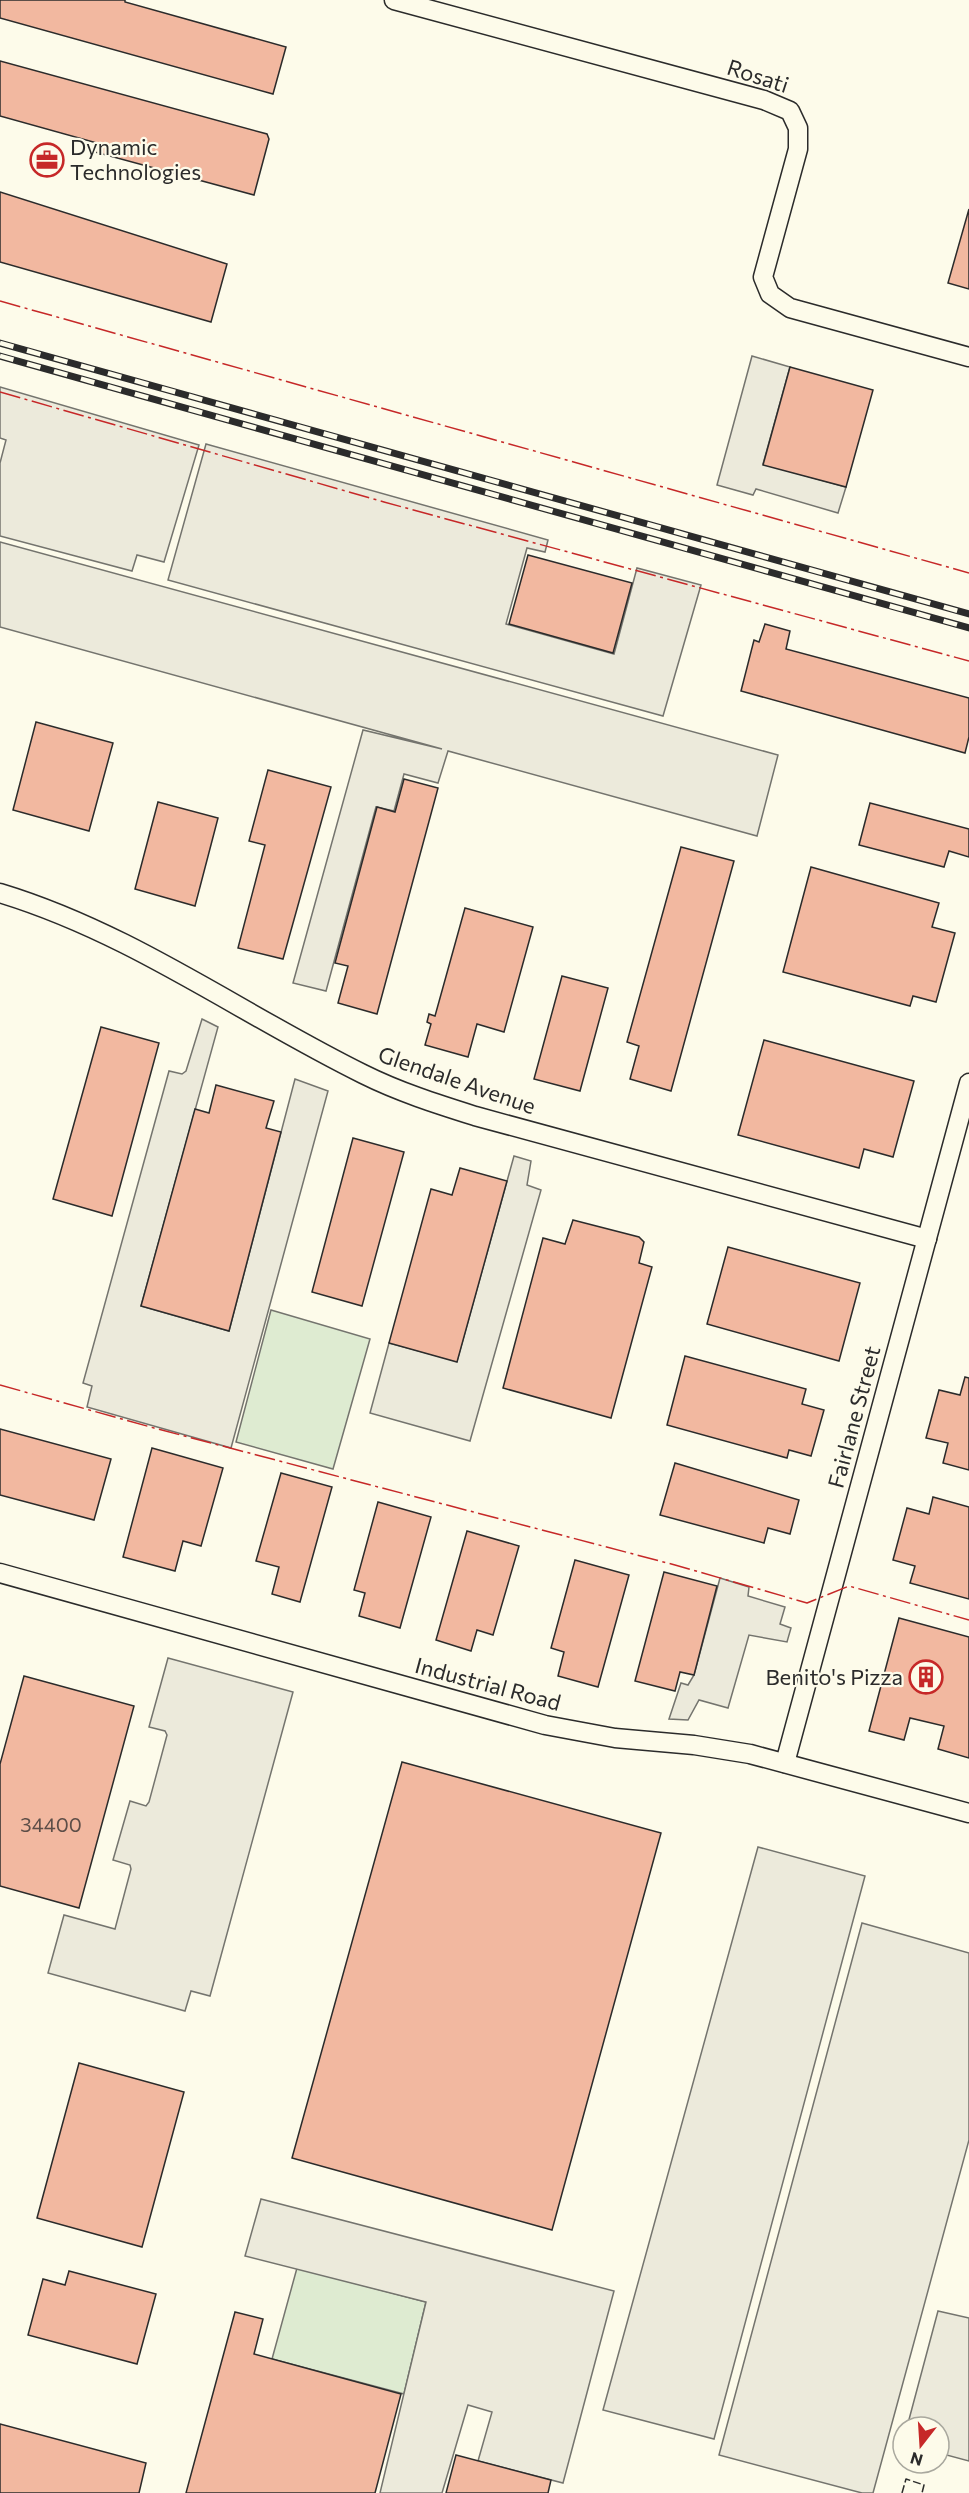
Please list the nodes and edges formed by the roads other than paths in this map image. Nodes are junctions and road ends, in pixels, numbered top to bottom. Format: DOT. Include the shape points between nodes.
graph roads {
  1 [pos="394,0"];
  2 [pos="969,357"];
  3 [pos="0,892"];
  4 [pos="969,1083"];
  5 [pos="927,1239"];
  6 [pos="0,1574"];
  7 [pos="785,1763"];
  8 [pos="969,1814"];
  1 -- 2 [label="street, Rosati" via="764,100 790,111 798,128 798,148 763,277 770,294 790,308"];
  3 -- 5 [label="street, Glendale Avenue" via="132,945 327,1056 414,1096"];
  4 -- 5 [label="street, Fairlane Street"];
  5 -- 7 [label="street, Fairlane Street"];
  6 -- 7 [label="street, Industrial Road" via="545,1725 615,1738 728,1749"];
  7 -- 8 [label="street, Industrial Road"];
}
